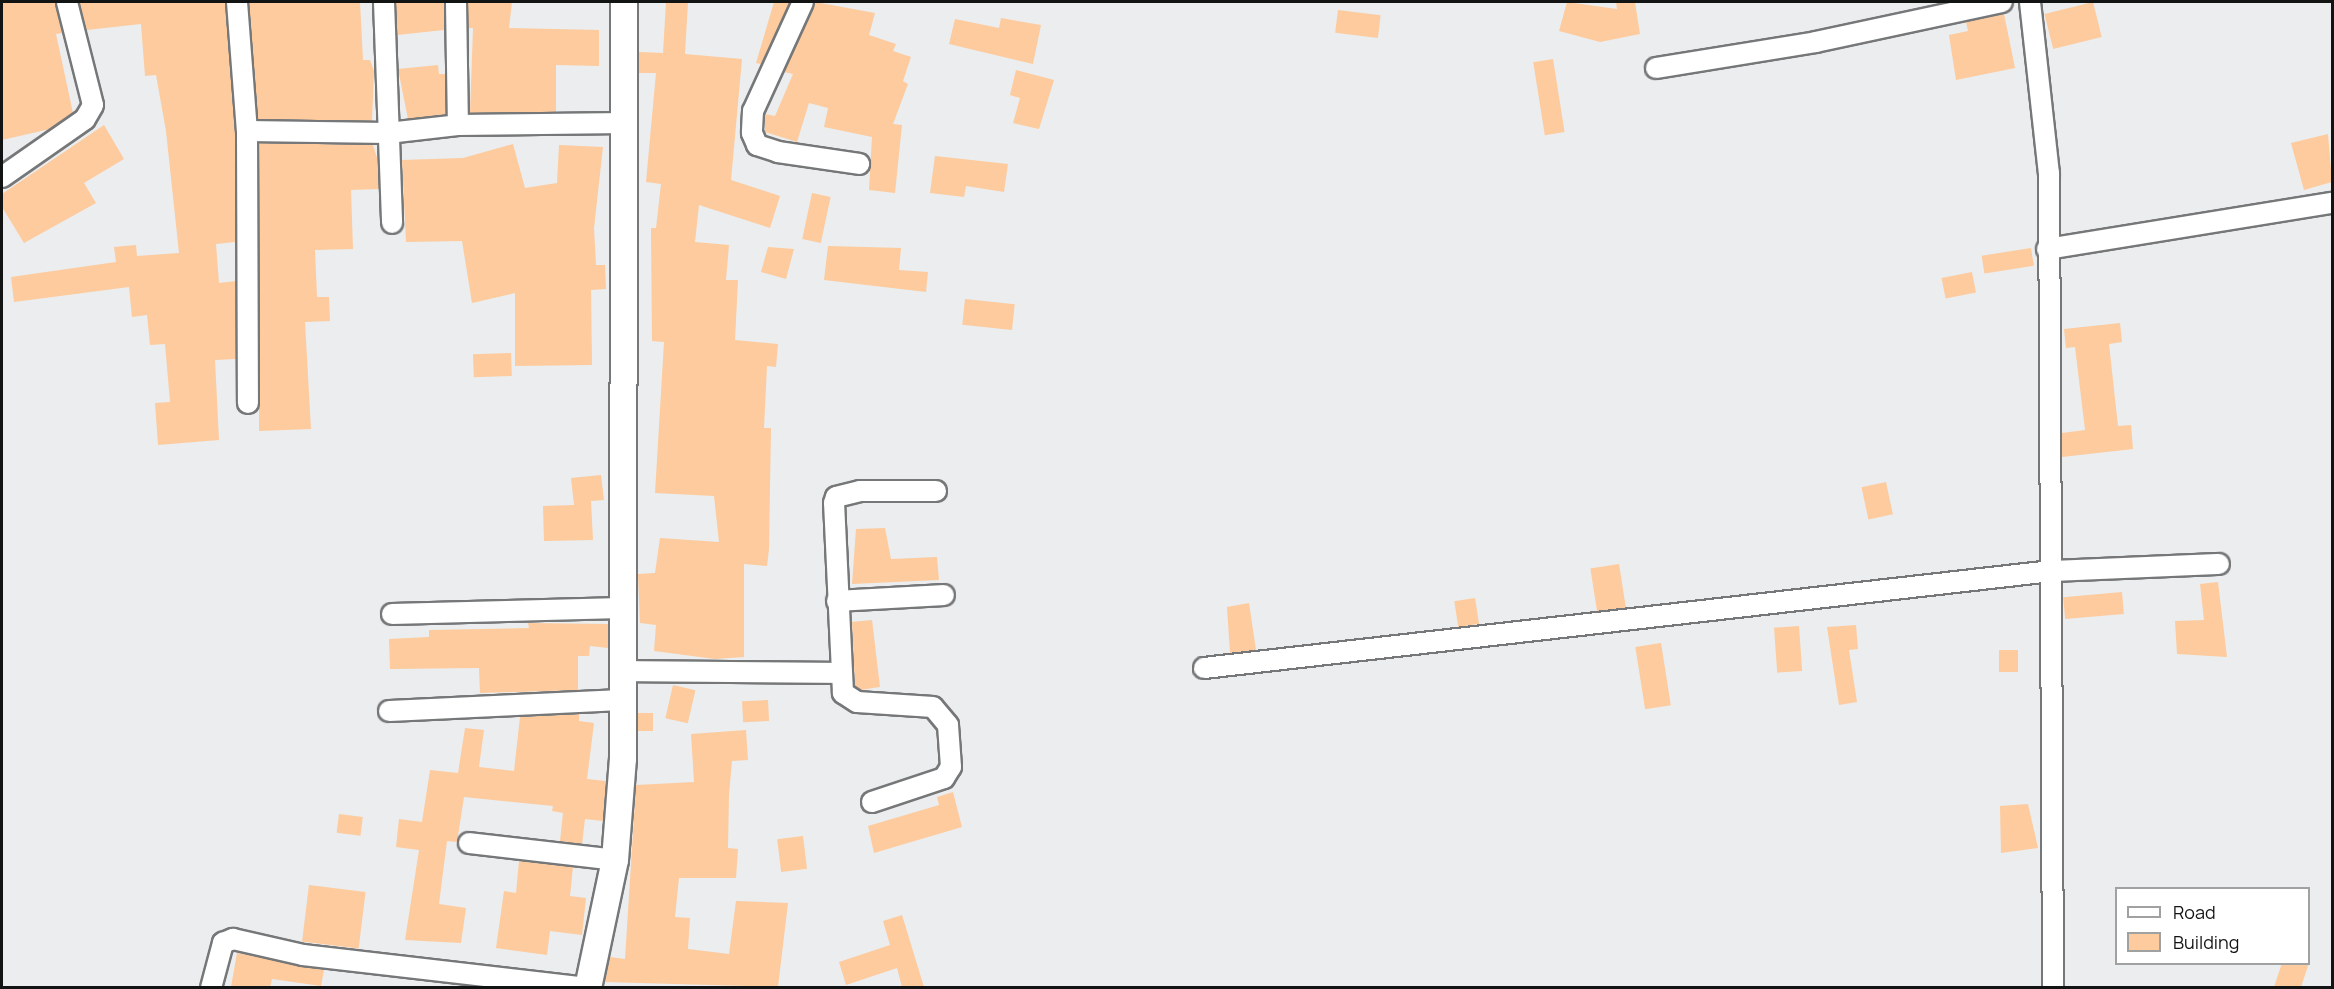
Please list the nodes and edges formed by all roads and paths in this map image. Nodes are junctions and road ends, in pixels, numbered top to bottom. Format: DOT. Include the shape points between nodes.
graph roads {
  1 [pos="68,2"];
  2 [pos="237,2"];
  3 [pos="384,2"];
  4 [pos="456,2"];
  5 [pos="624,2"];
  6 [pos="803,2"];
  7 [pos="2002,2"];
  8 [pos="2030,2"];
  9 [pos="1656,68"];
  10 [pos="626,123"];
  11 [pos="458,125"];
  12 [pos="247,131"];
  13 [pos="388,133"];
  14 [pos="860,164"];
  15 [pos="2,177"];
  16 [pos="2332,203"];
  17 [pos="392,223"];
  18 [pos="2047,249"];
  19 [pos="248,403"];
  20 [pos="936,491"];
  21 [pos="2219,564"];
  22 [pos="2051,571"];
  23 [pos="944,595"];
  24 [pos="837,601"];
  25 [pos="621,608"];
  26 [pos="392,614"];
  27 [pos="1204,668"];
  28 [pos="623,671"];
  29 [pos="838,673"];
  30 [pos="622,699"];
  31 [pos="389,711"];
  32 [pos="872,801"];
  33 [pos="469,843"];
  34 [pos="615,860"];
  35 [pos="211,987"];
  36 [pos="587,987"];
  37 [pos="2053,987"];
  1 -- 15 [label="street" via="93,105 85,119"];
  2 -- 12 [label="street"];
  3 -- 13 [label="street"];
  4 -- 11 [label="street"];
  5 -- 10 [label="street"];
  6 -- 14 [label="street" via="753,111 752,133 757,146"];
  7 -- 9 [label="street" via="1816,42"];
  8 -- 18 [label="street" via="2049,173"];
  10 -- 11 [label="street"];
  10 -- 25 [label="street"];
  11 -- 13 [label="street"];
  12 -- 13 [label="street"];
  12 -- 19 [label="street"];
  13 -- 17 [label="street"];
  16 -- 18 [label="street"];
  18 -- 22 [label="street"];
  20 -- 24 [label="street" via="860,491 836,497"];
  21 -- 22 [label="street"];
  22 -- 27 [label="street"];
  22 -- 37 [label="street"];
  23 -- 24 [label="street"];
  24 -- 29 [label="street"];
  25 -- 26 [label="street"];
  25 -- 28 [label="street"];
  28 -- 29 [label="street"];
  28 -- 30 [label="street"];
  29 -- 32 [label="street" via="851,701 920,703 933,707 948,724 951,767 944,778"];
  30 -- 31 [label="street"];
  30 -- 34 [label="street"];
  33 -- 34 [label="street"];
  34 -- 36 [label="street"];
  35 -- 36 [label="street" via="223,943 232,939 303,955"];
}
